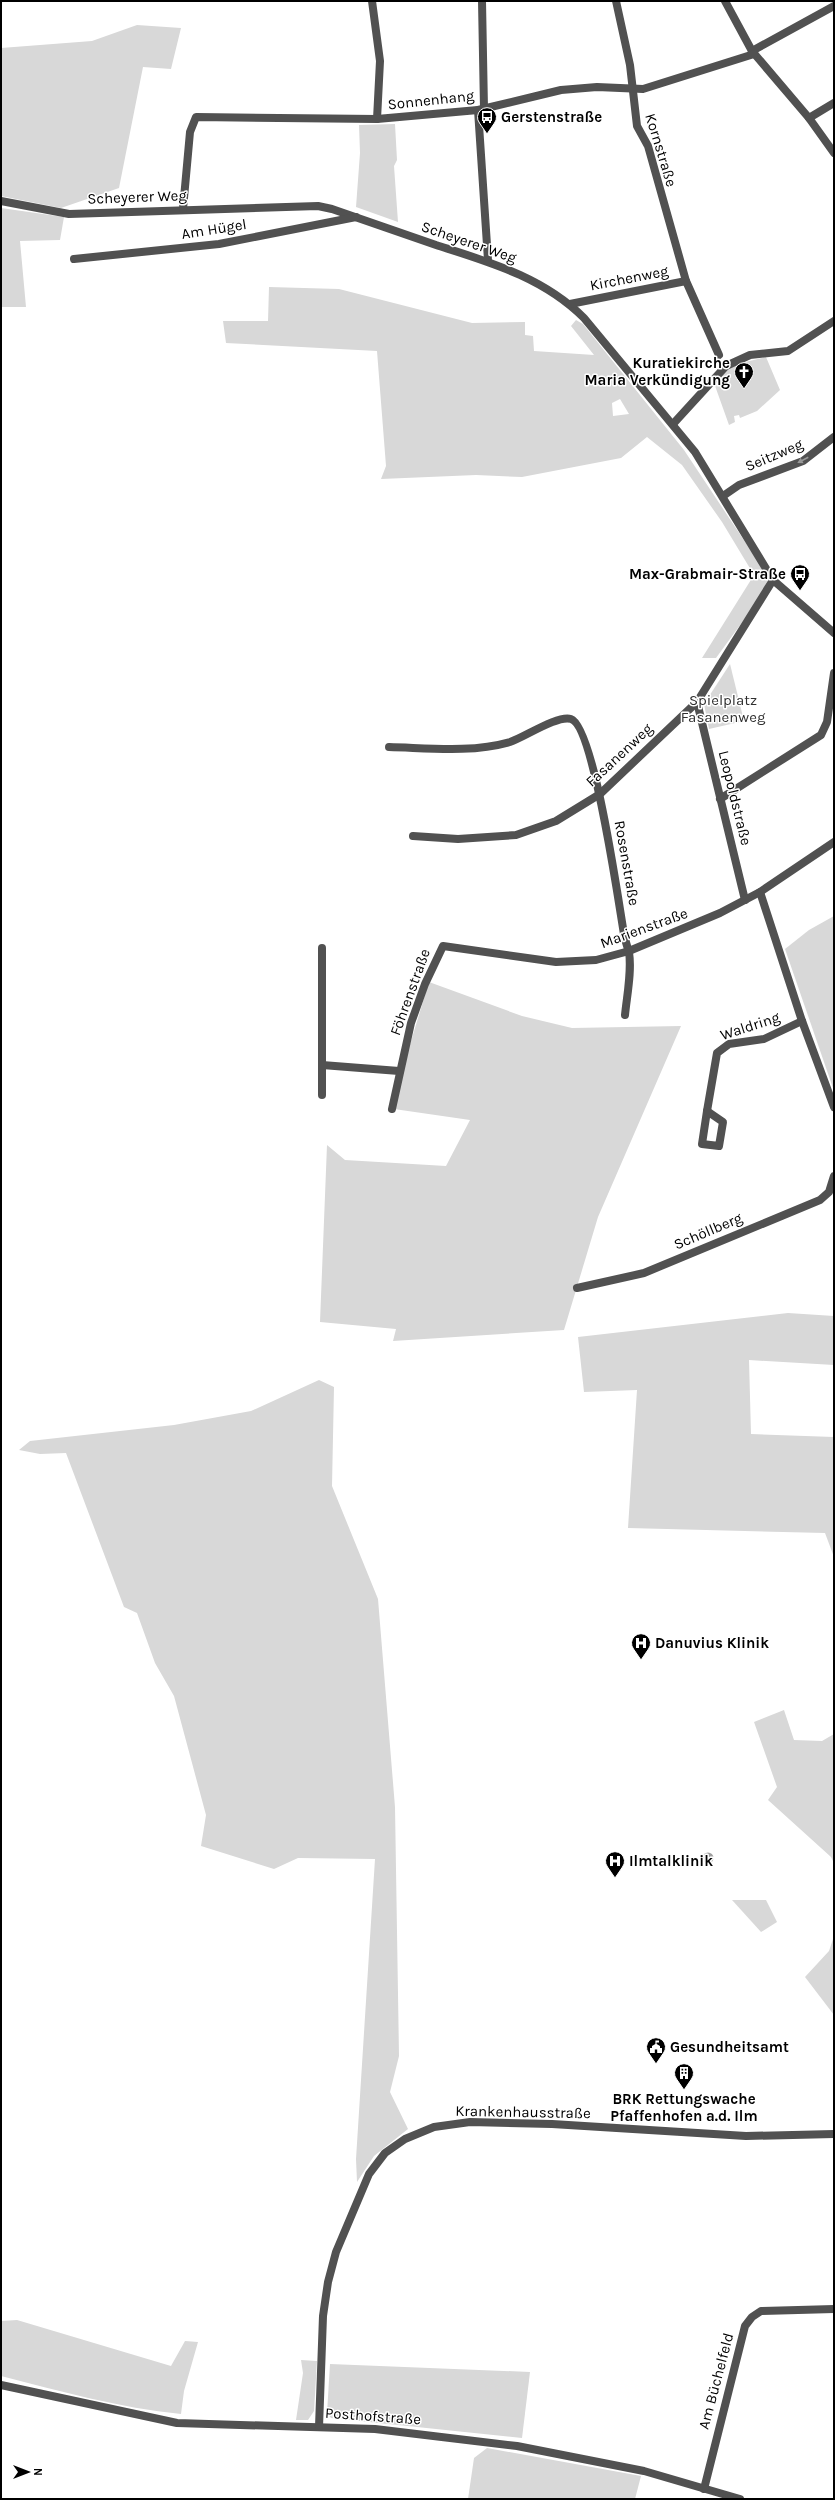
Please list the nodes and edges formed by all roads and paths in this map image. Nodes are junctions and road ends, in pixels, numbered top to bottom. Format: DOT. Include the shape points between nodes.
graph roads {
  1 [pos="372,1"];
  2 [pos="482,1"];
  3 [pos="616,1"];
  4 [pos="725,1"];
  5 [pos="834,6"];
  6 [pos="753,52"];
  7 [pos="633,90"];
  8 [pos="834,104"];
  9 [pos="481,109"];
  10 [pos="809,118"];
  11 [pos="377,119"];
  12 [pos="834,153"];
  13 [pos="1,201"];
  14 [pos="183,209"];
  15 [pos="356,217"];
  16 [pos="74,259"];
  17 [pos="488,260"];
  18 [pos="686,281"];
  19 [pos="570,304"];
  20 [pos="834,322"];
  21 [pos="719,354"];
  22 [pos="673,424"];
  23 [pos="834,437"];
  24 [pos="723,496"];
  25 [pos="773,580"];
  26 [pos="834,633"];
  27 [pos="834,673"];
  28 [pos="697,702"];
  29 [pos="389,747"];
  30 [pos="600,794"];
  31 [pos="720,799"];
  32 [pos="413,836"];
  33 [pos="834,842"];
  34 [pos="760,892"];
  35 [pos="745,900"];
  36 [pos="443,946"];
  37 [pos="322,948"];
  38 [pos="628,951"];
  39 [pos="625,1015"];
  40 [pos="802,1021"];
  41 [pos="322,1065"];
  42 [pos="399,1071"];
  43 [pos="322,1095"];
  44 [pos="834,1107"];
  45 [pos="392,1109"];
  46 [pos="707,1111"];
  47 [pos="834,1176"];
  48 [pos="577,1288"];
  49 [pos="834,2134"];
  50 [pos="834,2309"];
  51 [pos="1,2384"];
  52 [pos="319,2427"];
  53 [pos="704,2488"];
  54 [pos="740,2499"];
  1 -- 11 [label="street" via="380,61"];
  2 -- 9 [label="street"];
  3 -- 7 [label="street, Kornstraße"];
  4 -- 6 [label="street"];
  5 -- 6 [label="street, Sonnenhang"];
  6 -- 7 [label="street, Sonnenhang" via="652,87"];
  6 -- 10 [label="street"];
  7 -- 9 [label="street, Sonnenhang" via="580,88"];
  7 -- 18 [label="street, Kornstraße" via="637,126 648,146"];
  8 -- 10 [label="street"];
  9 -- 11 [label="street, Sonnenhang"];
  9 -- 17 [label="street"];
  10 -- 12 [label="street"];
  11 -- 14 [label="street, Sonnenhang" via="196,117 190,132"];
  13 -- 14 [label="street, Scheyerer Weg" via="69,214"];
  14 -- 15 [label="street, Scheyerer Weg" via="304,205 332,209"];
  15 -- 16 [label="street, Am Hügel" via="219,244"];
  15 -- 17 [label="street, Scheyerer Weg"];
  17 -- 19 [label="street, Scheyerer Weg" via="534,281"];
  18 -- 19 [label="street, Kirchenweg"];
  18 -- 21 [label="street, Kirchenweg"];
  19 -- 22 [label="street, Scheyerer Weg"];
  20 -- 22 [label="street" via="788,351 750,355 726,366"];
  22 -- 24 [label="street"];
  23 -- 24 [label="street, Seitzweg, one-way" via="803,461 740,485"];
  24 -- 25 [label="street"];
  25 -- 26 [label="street"];
  25 -- 28 [label="street, Fasanenweg"];
  27 -- 31 [label="street" via="827,722 821,735"];
  28 -- 30 [label="street, Fasanenweg"];
  28 -- 31 [label="street, Leopoldstraße"];
  29 -- 30 [label="street, Rosenstraße" via="491,746 517,739 559,720 574,720 588,753"];
  30 -- 32 [label="street, Fasanenweg" via="556,821 516,835 458,839"];
  30 -- 38 [label="street, Rosenstraße"];
  31 -- 35 [label="street, Leopoldstraße"];
  33 -- 34 [label="street, Marienstraße"];
  34 -- 35 [label="street, Marienstraße"];
  34 -- 40 [label="street"];
  35 -- 38 [label="street, Marienstraße" via="696,924"];
  36 -- 38 [label="street, Marienstraße" via="572,963 596,960"];
  36 -- 42 [label="street, Föhrenstraße" via="411,1023"];
  37 -- 41 [label="street"];
  38 -- 39 [label="street, Rosenstraße"];
  40 -- 44 [label="street"];
  40 -- 46 [label="street, Waldring" via="764,1039 722,1047 717,1053"];
  41 -- 42 [label="street"];
  41 -- 43 [label="street"];
  42 -- 45 [label="street, Föhrenstraße"];
  47 -- 48 [label="street, Schöllberg" via="829,1192 820,1200 644,1273"];
  49 -- 52 [label="street, Krankenhausstraße" via="746,2136 552,2124 470,2122 434,2127 405,2139 385,2153 369,2174 336,2252 323,2316"];
  50 -- 53 [label="street, Am Büchelfeld" via="761,2311 745,2326"];
  51 -- 52 [label="street, Posthofstraße" via="177,2423"];
  52 -- 53 [label="street, Posthofstraße" via="394,2431 516,2446 644,2471"];
  53 -- 54 [label="street, Posthofstraße"];
}
